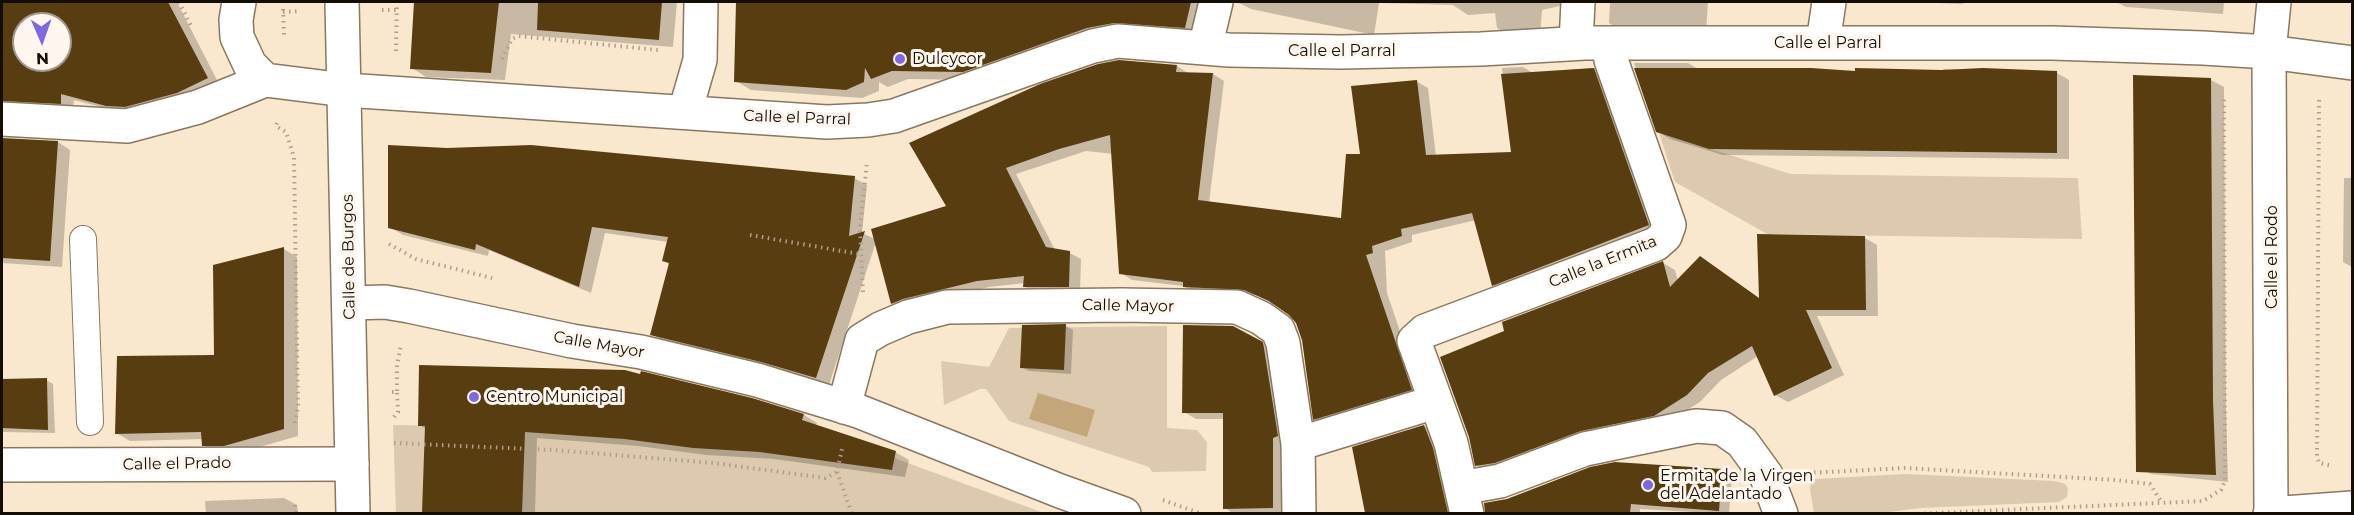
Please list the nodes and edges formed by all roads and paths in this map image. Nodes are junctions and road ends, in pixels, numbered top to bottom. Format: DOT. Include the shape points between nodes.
graph roads {
  1 [pos="239,2"];
  2 [pos="283,2"];
  3 [pos="342,2"];
  4 [pos="397,2"];
  5 [pos="701,2"];
  6 [pos="1216,2"];
  7 [pos="1578,2"];
  8 [pos="1829,2"];
  9 [pos="2274,2"];
  10 [pos="1575,43"];
  11 [pos="1609,43"];
  12 [pos="1823,43"];
  13 [pos="1205,48"];
  14 [pos="662,50"];
  15 [pos="2269,52"];
  16 [pos="396,56"];
  17 [pos="2352,63"];
  18 [pos="500,64"];
  19 [pos="273,81"];
  20 [pos="2224,86"];
  21 [pos="345,90"];
  22 [pos="2319,94"];
  23 [pos="685,112"];
  24 [pos="2,119"];
  25 [pos="867,161"];
  26 [pos="750,235"];
  27 [pos="385,236"];
  28 [pos="83,239"];
  29 [pos="860,254"];
  30 [pos="493,278"];
  31 [pos="350,303"];
  32 [pos="862,340"];
  33 [pos="1435,402"];
  34 [pos="844,406"];
  35 [pos="90,422"];
  36 [pos="289,430"];
  37 [pos="844,441"];
  38 [pos="387,443"];
  39 [pos="1298,444"];
  40 [pos="352,464"];
  41 [pos="2,465"];
  42 [pos="2334,465"];
  43 [pos="837,472"];
  44 [pos="1768,480"];
  45 [pos="1464,501"];
  46 [pos="2162,504"];
  47 [pos="2352,508"];
  48 [pos="353,513"];
  49 [pos="852,513"];
  50 [pos="1124,513"];
  51 [pos="1299,513"];
  52 [pos="1781,513"];
  53 [pos="1912,513"];
  54 [pos="2271,513"];
  1 -- 19 [label="street" via="237,37 250,65"];
  2 -- 19 [label="path" via="285,56"];
  3 -- 21 [label="street, Calle de Burgos"];
  4 -- 16 [label="path"];
  5 -- 23 [label="street" via="700,60"];
  6 -- 13 [label="street"];
  7 -- 10 [label="street"];
  8 -- 12 [label="street"];
  9 -- 15 [label="street, Calle el Rodo"];
  10 -- 11 [label="street, Calle el Parral"];
  10 -- 13 [label="street, Calle el Parral" via="1341,52"];
  11 -- 12 [label="street, Calle el Parral"];
  11 -- 33 [label="street, Calle la Ermita" via="1611,60 1669,225 1665,236 1656,244 1425,331 1414,341"];
  12 -- 15 [label="street, Calle el Parral" via="2052,43"];
  13 -- 23 [label="street, Calle el Parral" via="1138,41 1093,46 913,110 868,120 827,122"];
  14 -- 18 [label="path" via="518,36"];
  15 -- 17 [label="street, Calle el Parral"];
  15 -- 54 [label="street, Calle el Rodo"];
  19 -- 21 [label="street, Calle el Parral"];
  19 -- 24 [label="street" via="127,126"];
  19 -- 36 [label="path" via="276,126 286,132 291,143 296,192 298,407 295,423"];
  20 -- 46 [label="path" via="2225,481 2221,490 2204,501"];
  21 -- 23 [label="street, Calle el Parral"];
  21 -- 31 [label="street, Calle de Burgos"];
  22 -- 42 [label="path" via="2317,456 2319,463"];
  25 -- 29 [label="path"];
  26 -- 29 [label="path"];
  27 -- 30 [label="path" via="388,244 416,259"];
  28 -- 35 [label="lane"];
  29 -- 32 [label="path"];
  31 -- 34 [label="street, Calle Mayor" via="409,306 641,352"];
  31 -- 40 [label="street, Calle de Burgos"];
  32 -- 34 [label="street"];
  32 -- 39 [label="street, Calle Mayor" via="908,317 948,307 1237,308 1278,330"];
  33 -- 39 [label="street"];
  33 -- 45 [label="street, Calle la Ermita"];
  34 -- 50 [label="street, Calle Mayor"];
  37 -- 43 [label="path"];
  38 -- 43 [label="path" via="553,450 714,463 825,478"];
  39 -- 51 [label="street, Calle Mayor"];
  40 -- 41 [label="street, Calle el Prado"];
  40 -- 48 [label="street, Calle de Burgos"];
  43 -- 49 [label="path"];
  44 -- 45 [label="street, Calle la Ermita" via="1742,442 1722,428 1696,426 1585,449 1500,481"];
  44 -- 46 [label="path" via="1816,472 1905,468 2072,477 2150,484"];
  44 -- 52 [label="street, Calle la Ermita"];
  46 -- 53 [label="path"];
  47 -- 54 [label="street"];
}
